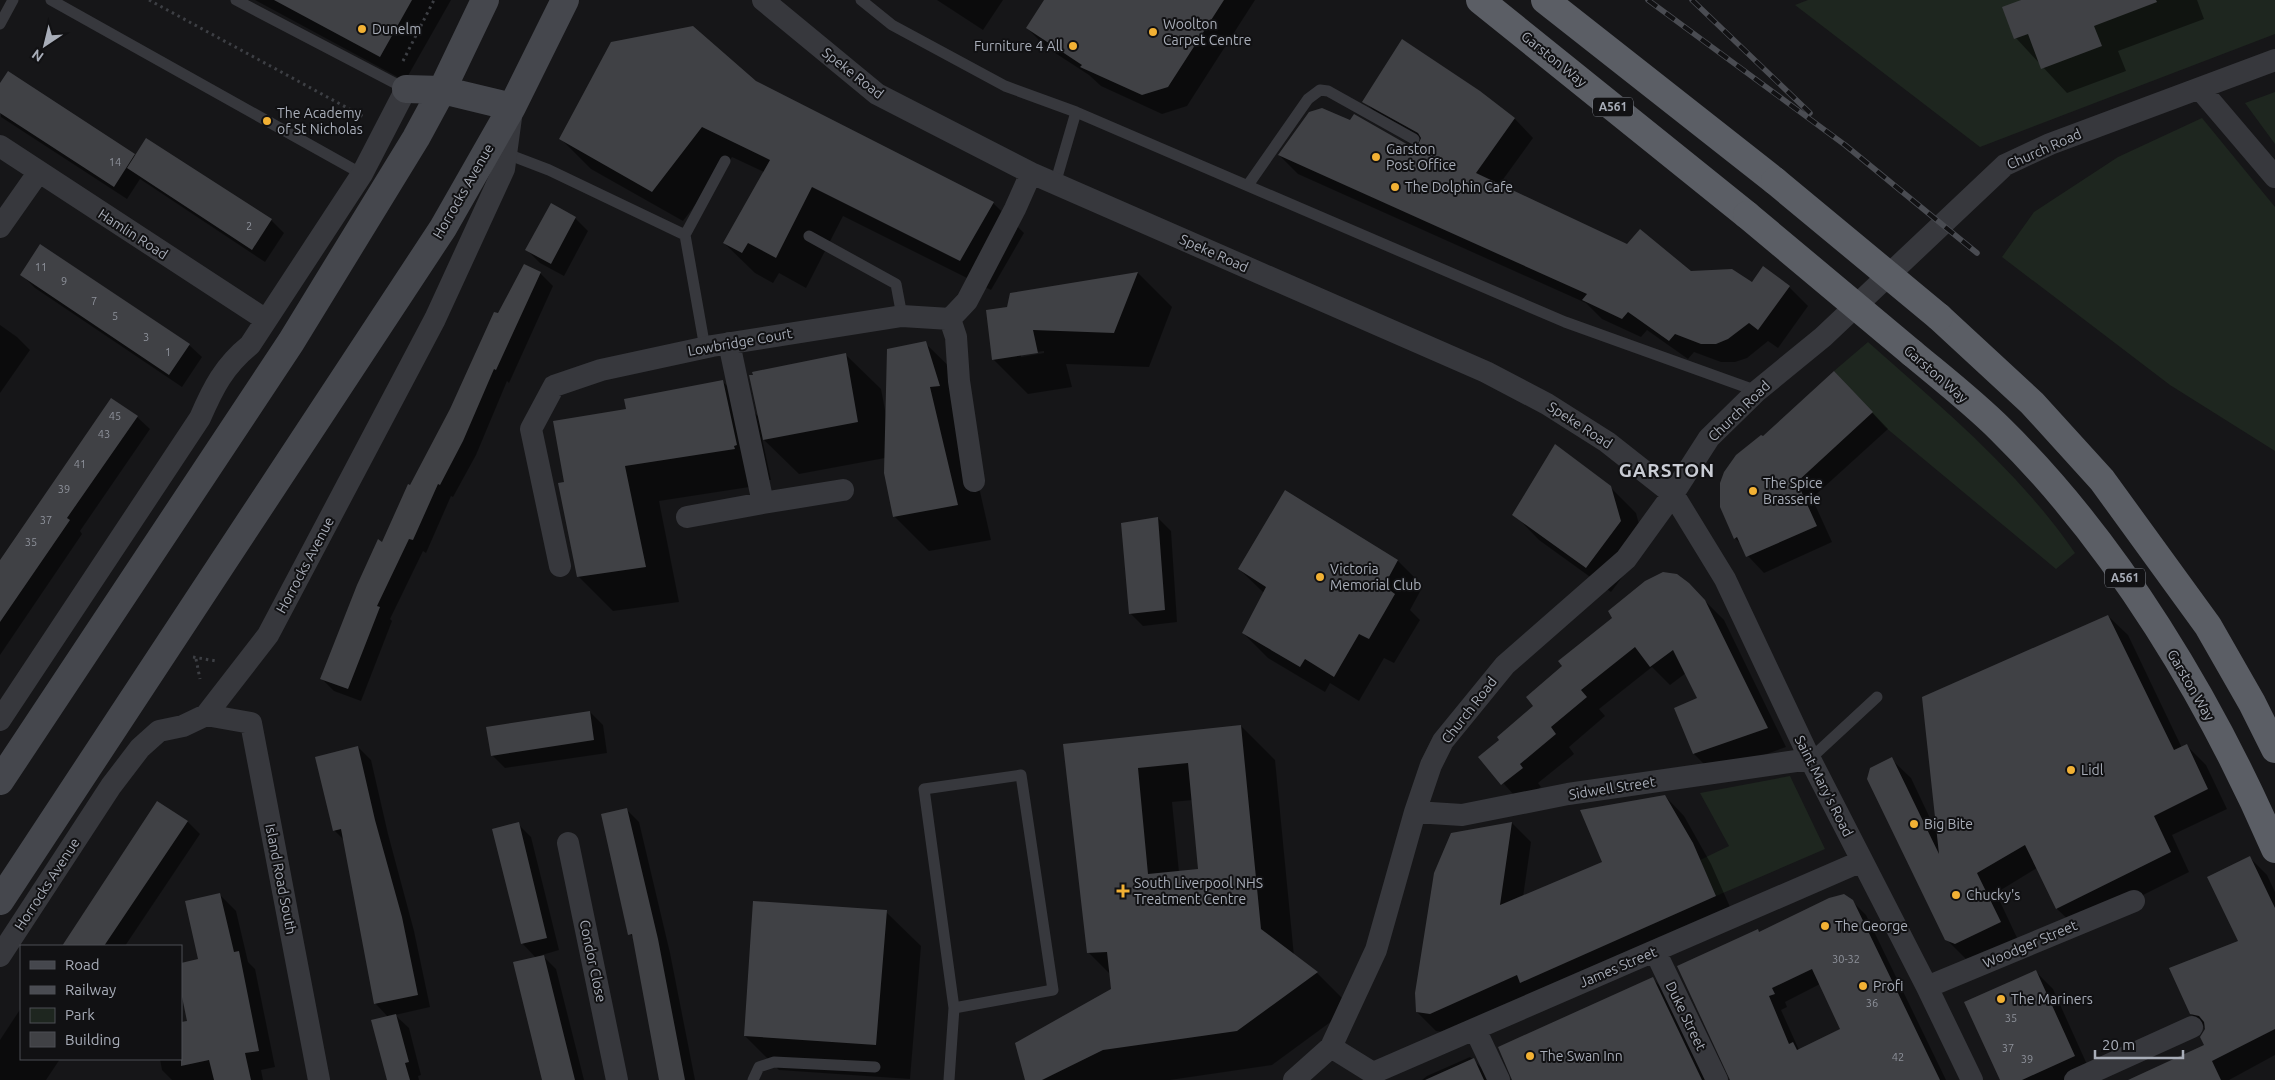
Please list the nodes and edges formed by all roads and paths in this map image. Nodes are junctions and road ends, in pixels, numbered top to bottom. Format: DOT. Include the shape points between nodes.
graph roads {
  1 [pos="13,0"];
  2 [pos="51,0"];
  3 [pos="149,0"];
  4 [pos="236,0"];
  5 [pos="434,0"];
  6 [pos="484,0"];
  7 [pos="763,0"];
  8 [pos="860,0"];
  9 [pos="1480,0"];
  10 [pos="1545,0"];
  11 [pos="565,2"];
  12 [pos="0,24"];
  13 [pos="2275,60"];
  14 [pos="406,89"];
  15 [pos="2200,89"];
  16 [pos="442,90"];
  17 [pos="512,106"];
  18 [pos="1076,112"];
  19 [pos="386,128"];
  20 [pos="1414,139"];
  21 [pos="0,146"];
  22 [pos="507,154"];
  23 [pos="725,161"];
  24 [pos="38,173"];
  25 [pos="1031,173"];
  26 [pos="362,174"];
  27 [pos="2275,177"];
  28 [pos="1055,184"];
  29 [pos="1248,185"];
  30 [pos="0,227"];
  31 [pos="685,236"];
  32 [pos="808,236"];
  33 [pos="902,316"];
  34 [pos="950,319"];
  35 [pos="266,320"];
  36 [pos="729,343"];
  37 [pos="705,348"];
  38 [pos="1758,391"];
  39 [pos="974,480"];
  40 [pos="843,490"];
  41 [pos="1673,494"];
  42 [pos="763,503"];
  43 [pos="686,518"];
  44 [pos="560,566"];
  45 [pos="170,642"];
  46 [pos="196,659"];
  47 [pos="1876,697"];
  48 [pos="206,715"];
  49 [pos="0,720"];
  50 [pos="2275,749"];
  51 [pos="1810,759"];
  52 [pos="0,781"];
  53 [pos="1415,812"];
  54 [pos="568,843"];
  55 [pos="2275,850"];
  56 [pos="1862,861"];
  57 [pos="0,901"];
  58 [pos="2134,901"];
  59 [pos="1655,951"];
  60 [pos="0,956"];
  61 [pos="1927,987"];
  62 [pos="954,1008"];
  63 [pos="2192,1027"];
  64 [pos="1475,1028"];
  65 [pos="1332,1047"];
  66 [pos="875,1067"];
  67 [pos="1374,1076"];
  68 [pos="319,1080"];
  69 [pos="617,1080"];
  70 [pos="753,1080"];
  71 [pos="949,1080"];
  72 [pos="1294,1080"];
  73 [pos="1499,1080"];
  74 [pos="1717,1080"];
  75 [pos="1972,1080"];
  76 [pos="2075,1080"];
  1 -- 12 [label="lane"];
  2 -- 26 [label="lane"];
  3 -- 19 [label="path"];
  4 -- 14 [label="lane"];
  5 -- 14 [label="path" via="402,63"];
  6 -- 16 [label="main road"];
  7 -- 25 [label="street, Speke Road" via="877,94"];
  8 -- 18 [label="lane" via="892,25 1005,86"];
  9 -- 55 [label="highway, Garston Way / A561, bridge" via="1747,215 2001,430 2064,499 2128,582 2190,680 2237,767"];
  10 -- 50 [label="highway, A561, bridge" via="1775,181 1939,318 2032,403 2102,480 2208,626"];
  11 -- 17 [label="main road, Horrocks Avenue"];
  13 -- 15 [label="street, Church Road"];
  14 -- 16 [label="main road"];
  14 -- 19 [label="street"];
  15 -- 27 [label="street"];
  15 -- 38 [label="street, Church Road" via="2050,144 2005,165 1823,337"];
  16 -- 17 [label="main road"];
  16 -- 52 [label="main road" via="291,342"];
  17 -- 22 [label="street, Horrocks Avenue"];
  17 -- 45 [label="main road, Horrocks Avenue" via="443,228"];
  18 -- 28 [label="lane"];
  18 -- 29 [label="lane"];
  19 -- 26 [label="street"];
  20 -- 29 [label="lane" via="1328,91 1320,90 1308,99"];
  21 -- 24 [label="street, Hamlin Road"];
  22 -- 31 [label="lane" via="549,170"];
  22 -- 48 [label="street, Horrocks Avenue" via="504,168 435,319 268,635"];
  23 -- 31 [label="lane"];
  24 -- 30 [label="street"];
  24 -- 35 [label="street, Hamlin Road"];
  25 -- 28 [label="street, Speke Road"];
  25 -- 34 [label="street" via="967,301"];
  26 -- 35 [label="street"];
  28 -- 41 [label="street, Speke Road" via="1486,372 1547,404 1607,442"];
  29 -- 38 [label="lane" via="1565,322"];
  31 -- 37 [label="lane"];
  32 -- 33 [label="lane" via="896,284"];
  33 -- 34 [label="street, Lowbridge Court"];
  33 -- 36 [label="street, Lowbridge Court"];
  34 -- 39 [label="street" via="956,337 959,381"];
  35 -- 49 [label="street" via="250,345 233,359 217,382 200,418"];
  36 -- 37 [label="street, Lowbridge Court"];
  36 -- 42 [label="street"];
  37 -- 44 [label="street, Lowbridge Court" via="601,370 554,386 531,429"];
  38 -- 41 [label="street, Church Road" via="1709,438"];
  40 -- 42 [label="street"];
  41 -- 51 [label="street, Saint Mary's Road" via="1724,579"];
  41 -- 53 [label="street, Church Road" via="1626,559 1505,665 1443,741"];
  42 -- 43 [label="street"];
  45 -- 46 [label="path"];
  45 -- 57 [label="main road, Horrocks Avenue"];
  47 -- 51 [label="lane"];
  48 -- 60 [label="street, Horrocks Avenue" via="183,726 159,731 140,748 111,786"];
  48 -- 68 [label="street, Island Road South" via="251,723"];
  51 -- 53 [label="street, Sidwell Street" via="1568,794 1462,815"];
  51 -- 56 [label="street, Saint Mary's Road"];
  53 -- 65 [label="street, Church Road" via="1376,950"];
  54 -- 69 [label="street, Condor Close"];
  56 -- 59 [label="street, James Street"];
  56 -- 61 [label="street, Saint Mary's Road"];
  58 -- 61 [label="street, Woodger Street"];
  59 -- 64 [label="street, James Street"];
  59 -- 74 [label="street, Duke Street"];
  61 -- 75 [label="street, Saint Mary's Road"];
  62 -- 62 [label="lane" via="924,789 1021,775 1053,990"];
  62 -- 71 [label="lane"];
  63 -- 76 [label="street"];
  64 -- 67 [label="street, James Street"];
  64 -- 73 [label="street"];
  65 -- 67 [label="street"];
  65 -- 72 [label="street"];
  66 -- 70 [label="lane" via="774,1062 759,1067"];
}
